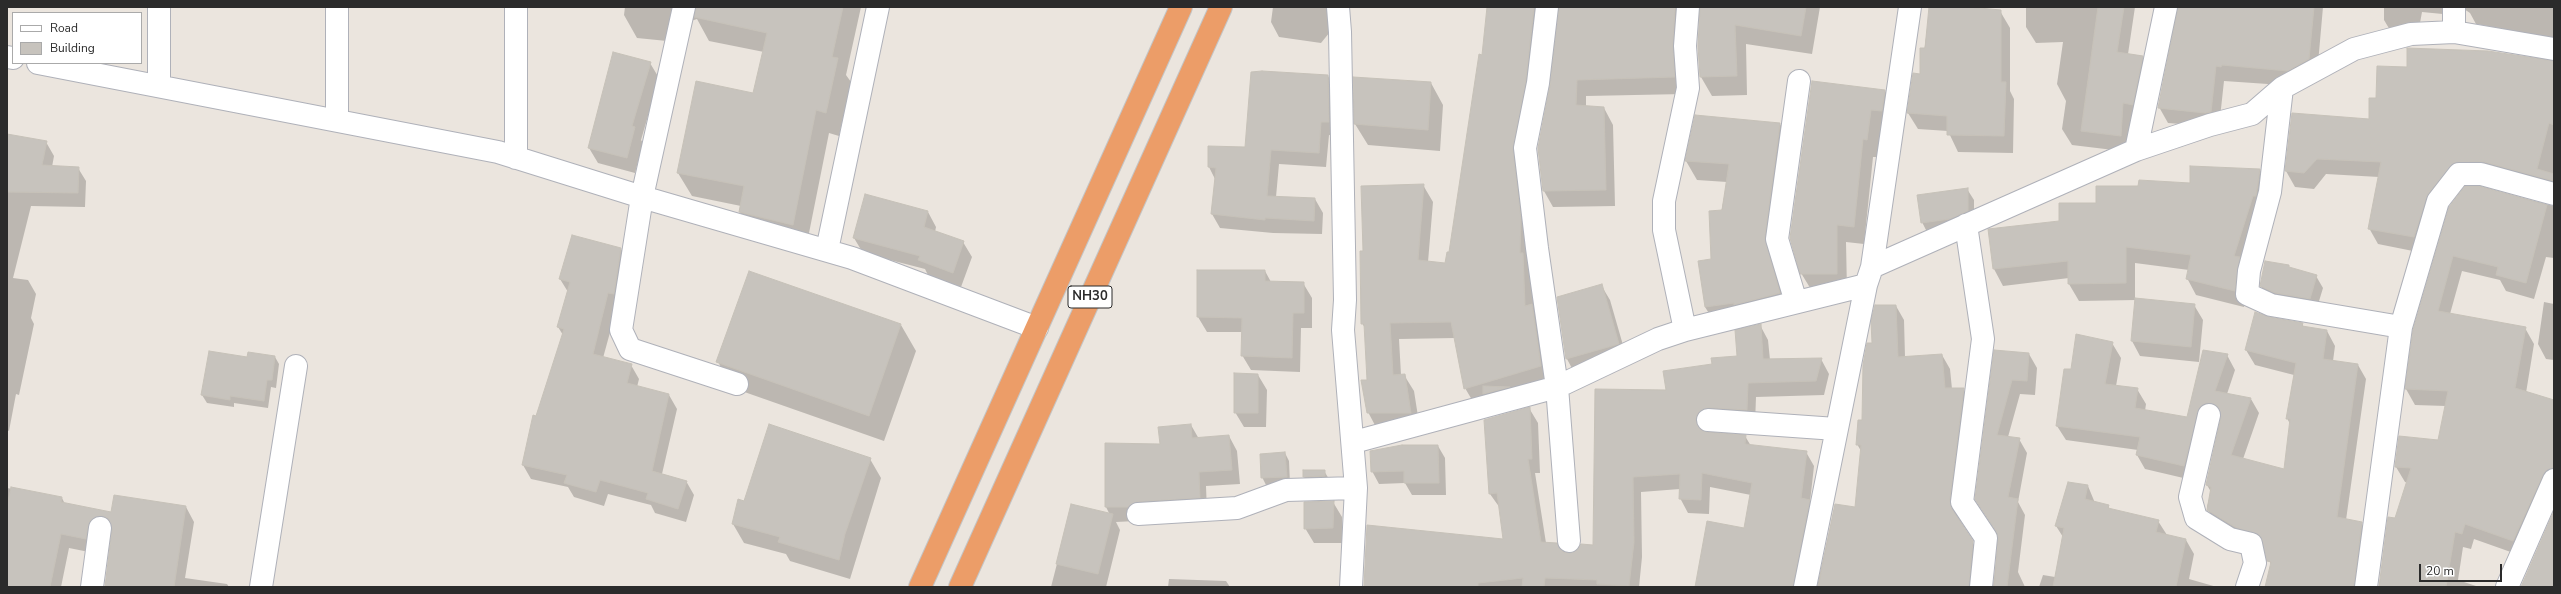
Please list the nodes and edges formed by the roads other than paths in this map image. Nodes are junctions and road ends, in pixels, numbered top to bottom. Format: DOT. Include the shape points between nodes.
graph roads {
  1 [pos="159,7"];
  2 [pos="337,7"];
  3 [pos="516,7"];
  4 [pos="684,7"];
  5 [pos="878,7"];
  6 [pos="1181,7"];
  7 [pos="1221,7"];
  8 [pos="1338,7"];
  9 [pos="1546,7"];
  10 [pos="1688,7"];
  11 [pos="1910,7"];
  12 [pos="2166,7"];
  13 [pos="2454,7"];
  14 [pos="2454,32"];
  15 [pos="2554,49"];
  16 [pos="43,64"];
  17 [pos="1799,80"];
  18 [pos="159,86"];
  19 [pos="2282,88"];
  20 [pos="337,120"];
  21 [pos="2136,150"];
  22 [pos="516,158"];
  23 [pos="2554,194"];
  24 [pos="642,197"];
  25 [pos="1966,225"];
  26 [pos="827,250"];
  27 [pos="1869,276"];
  28 [pos="1796,302"];
  29 [pos="2401,327"];
  30 [pos="1037,328"];
  31 [pos="1685,330"];
  32 [pos="296,366"];
  33 [pos="737,384"];
  34 [pos="1557,387"];
  35 [pos="2209,415"];
  36 [pos="1708,420"];
  37 [pos="1836,429"];
  38 [pos="1354,442"];
  39 [pos="2554,480"];
  40 [pos="1356,488"];
  41 [pos="1138,514"];
  42 [pos="100,528"];
  43 [pos="1569,541"];
  44 [pos="92,587"];
  45 [pos="261,587"];
  46 [pos="920,587"];
  47 [pos="960,587"];
  48 [pos="1350,587"];
  49 [pos="1805,587"];
  50 [pos="1981,587"];
  51 [pos="2247,587"];
  52 [pos="2366,587"];
  53 [pos="2507,587"];
  1 -- 18 [label="street"];
  2 -- 20 [label="street"];
  3 -- 22 [label="street"];
  4 -- 24 [label="street"];
  5 -- 26 [label="street"];
  6 -- 30 [label="highway, NH30"];
  7 -- 47 [label="highway, NH30"];
  8 -- 38 [label="street" via="1345,292 1343,330"];
  9 -- 34 [label="street" via="1538,83 1526,148 1536,248"];
  10 -- 31 [label="street" via="1685,46 1688,88 1664,201 1664,230"];
  11 -- 27 [label="street"];
  12 -- 21 [label="street"];
  13 -- 14 [label="street"];
  14 -- 15 [label="street"];
  14 -- 19 [label="street" via="2411,34 2354,49"];
  16 -- 18 [label="street"];
  17 -- 28 [label="street" via="1777,239"];
  18 -- 20 [label="street"];
  19 -- 21 [label="street" via="2252,114"];
  19 -- 29 [label="street" via="2270,192 2249,271 2247,294 2271,305"];
  20 -- 22 [label="street" via="498,152"];
  21 -- 25 [label="street"];
  22 -- 24 [label="street"];
  23 -- 29 [label="street" via="2481,174 2459,174 2438,201"];
  24 -- 26 [label="street"];
  24 -- 33 [label="street" via="621,330 630,349"];
  25 -- 27 [label="street"];
  25 -- 50 [label="street" via="1983,339 1962,502 1986,538"];
  26 -- 30 [label="street"];
  27 -- 28 [label="street"];
  27 -- 37 [label="street"];
  28 -- 31 [label="street"];
  29 -- 52 [label="street"];
  30 -- 46 [label="highway, NH30"];
  31 -- 34 [label="street" via="1658,339"];
  32 -- 45 [label="street"];
  34 -- 38 [label="street"];
  34 -- 43 [label="street"];
  35 -- 51 [label="street" via="2190,497 2196,518 2230,539 2251,544 2254,563"];
  36 -- 37 [label="street"];
  37 -- 49 [label="street"];
  38 -- 40 [label="street"];
  39 -- 53 [label="street"];
  40 -- 41 [label="street" via="1286,490 1237,508"];
  40 -- 48 [label="street"];
  42 -- 44 [label="street"];
}
